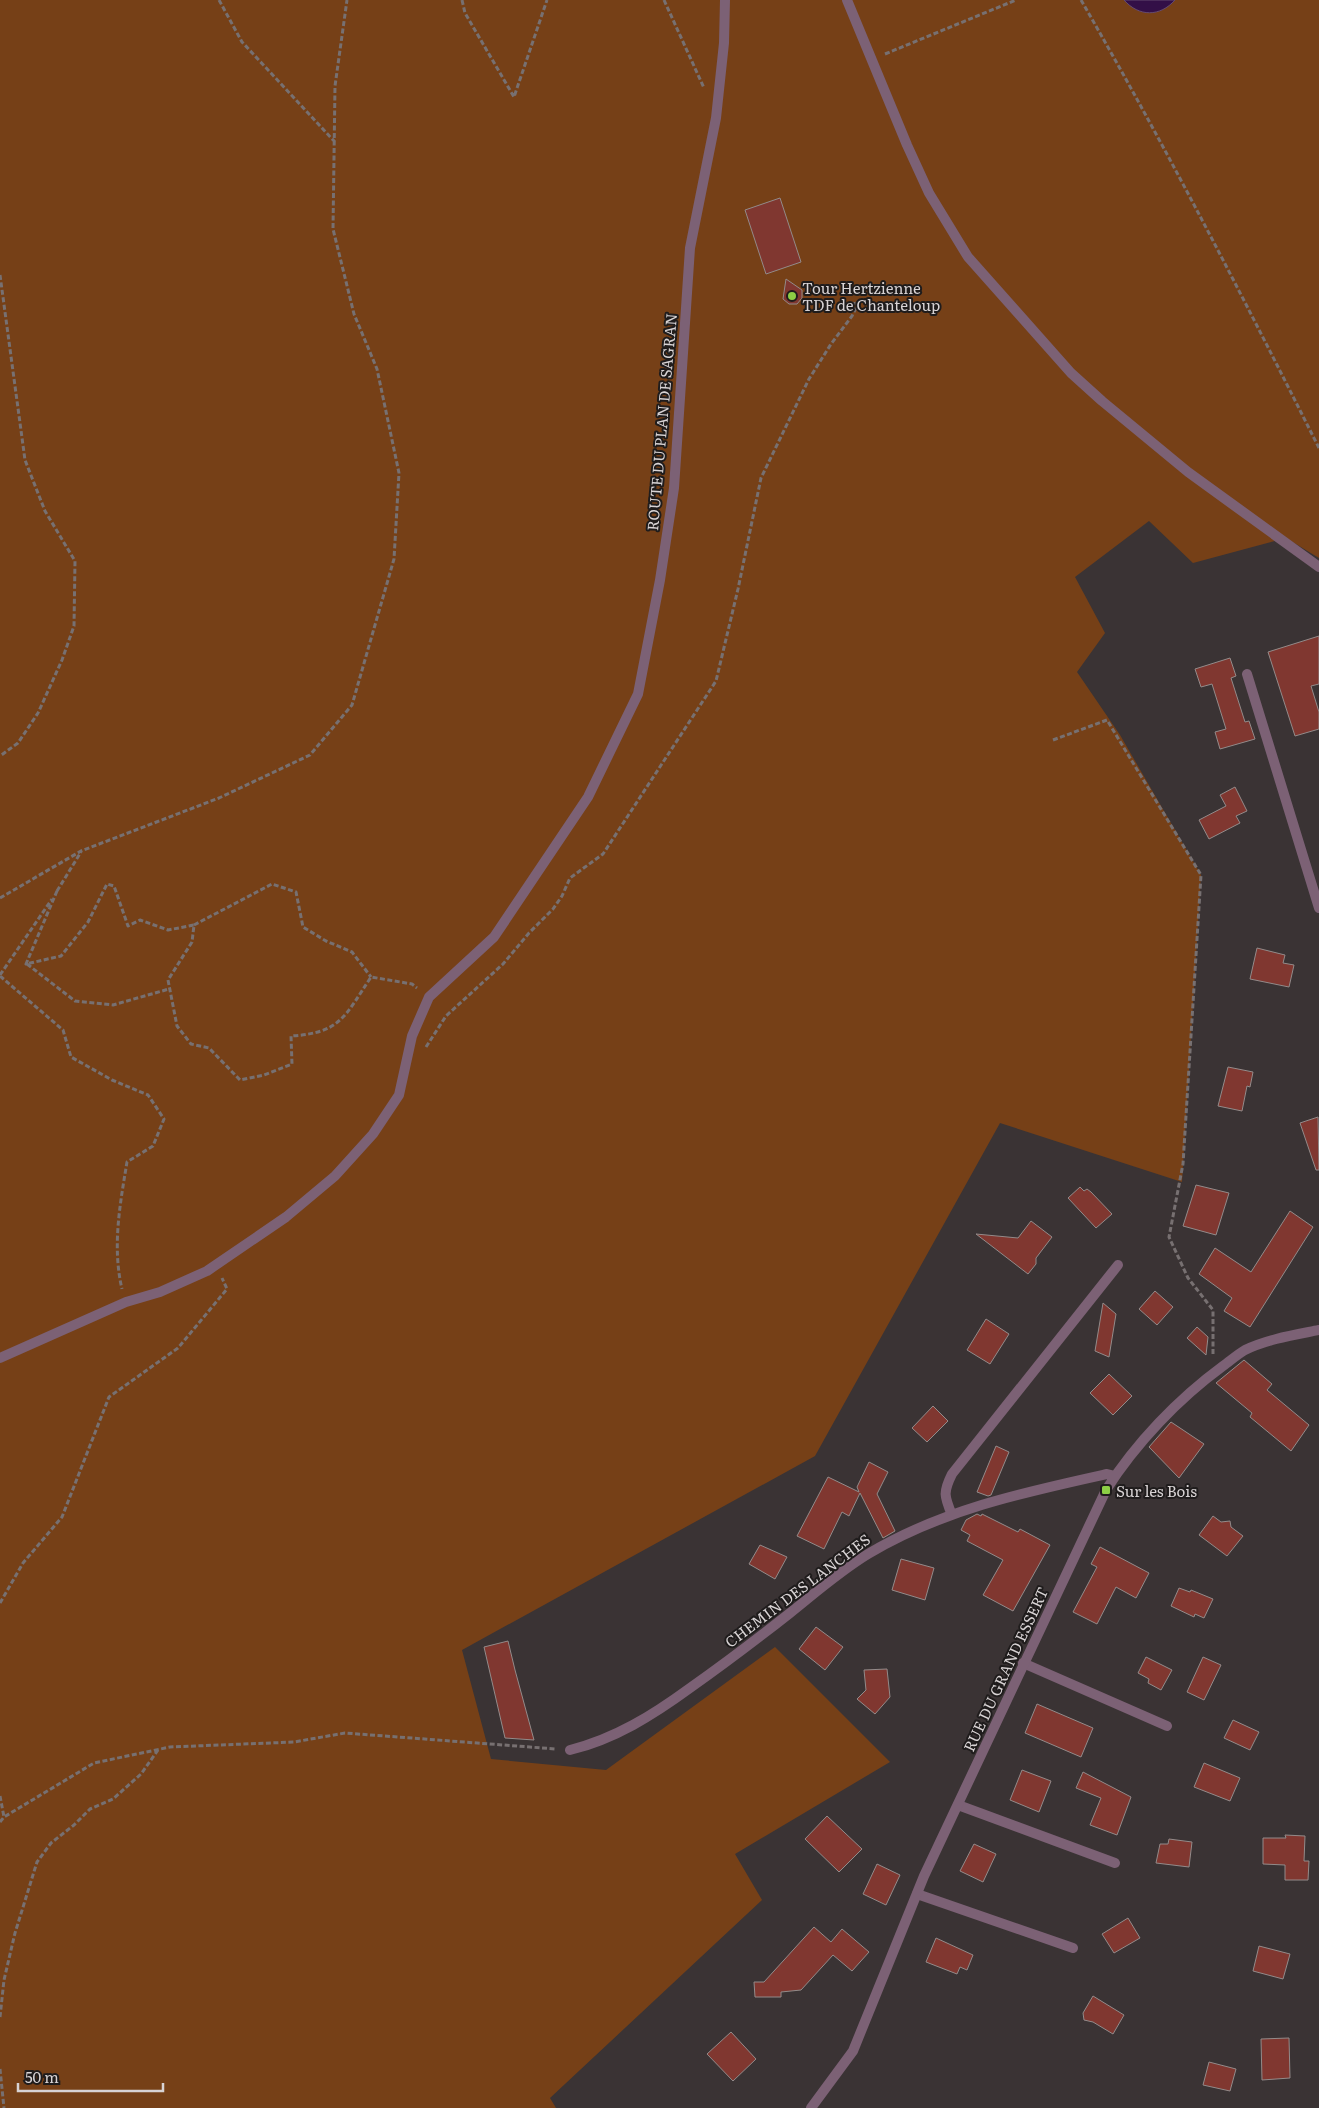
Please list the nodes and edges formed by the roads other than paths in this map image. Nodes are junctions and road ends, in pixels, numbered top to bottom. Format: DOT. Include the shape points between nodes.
graph roads {
  1 [pos="725,0"];
  2 [pos="848,0"];
  3 [pos="1319,567"];
  4 [pos="1247,674"];
  5 [pos="1319,908"];
  6 [pos="1118,1265"];
  7 [pos="1319,1330"];
  8 [pos="0,1358"];
  9 [pos="1115,1476"];
  10 [pos="952,1515"];
  11 [pos="1023,1663"];
  12 [pos="1167,1726"];
  13 [pos="570,1750"];
  14 [pos="958,1805"];
  15 [pos="1115,1863"];
  16 [pos="917,1894"];
  17 [pos="1072,1948"];
  18 [pos="811,2108"];
  1 -- 8 [label="street, ROUTE DU PLAN DE SAGRAN" via="716,118 690,248 674,488 660,580 638,694 588,797 494,937 429,997 412,1036 398,1096 373,1134 335,1176 286,1217 216,1265 160,1292 126,1302"];
  2 -- 3 [label="street" via="929,193 968,257 1078,379 1188,472"];
  4 -- 5 [label="street"];
  6 -- 10 [label="street" via="952,1474 944,1498"];
  7 -- 9 [label="street, RUE DU GRAND ESSERT" via="1244,1350 1213,1373 1163,1419"];
  9 -- 10 [label="street, CHEMIN DES LANCHES" via="1107,1474 1031,1490"];
  9 -- 11 [label="street, RUE DU GRAND ESSERT"];
  10 -- 13 [label="street, CHEMIN DES LANCHES" via="909,1531 867,1554 747,1647 653,1714 621,1732"];
  11 -- 12 [label="street"];
  11 -- 14 [label="street, RUE DU GRAND ESSERT"];
  14 -- 15 [label="street"];
  14 -- 16 [label="street, RUE DU GRAND ESSERT"];
  16 -- 17 [label="street"];
  16 -- 18 [label="street, RUE DU GRAND ESSERT" via="854,2051"];
}
